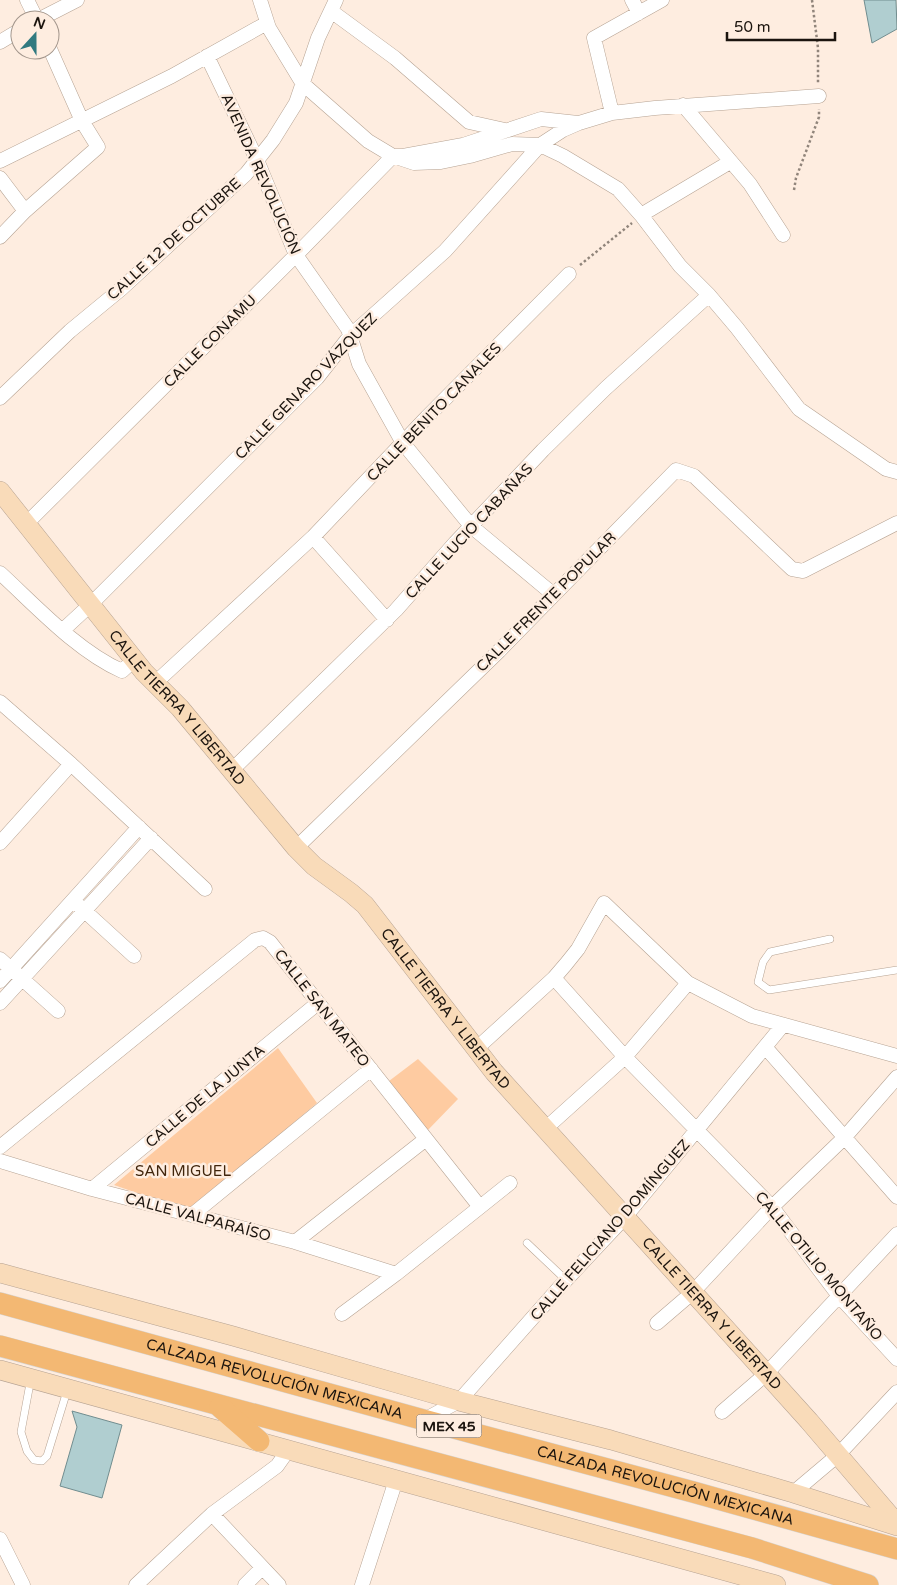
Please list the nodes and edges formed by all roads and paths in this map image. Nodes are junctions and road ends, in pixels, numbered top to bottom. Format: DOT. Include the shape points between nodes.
graph roads {
  1 [pos="77,0"];
  2 [pos="260,0"];
  3 [pos="632,0"];
  4 [pos="662,0"];
  5 [pos="812,0"];
  6 [pos="333,5"];
  7 [pos="58,10"];
  8 [pos="640,13"];
  9 [pos="267,23"];
  10 [pos="208,56"];
  11 [pos="55,60"];
  12 [pos="302,84"];
  13 [pos="819,96"];
  14 [pos="683,105"];
  15 [pos="612,114"];
  16 [pos="82,121"];
  17 [pos="579,123"];
  18 [pos="506,131"];
  19 [pos="540,145"];
  20 [pos="393,156"];
  21 [pos="257,160"];
  22 [pos="0,162"];
  23 [pos="730,162"];
  24 [pos="0,178"];
  25 [pos="794,190"];
  26 [pos="25,211"];
  27 [pos="641,215"];
  28 [pos="783,235"];
  29 [pos="0,237"];
  30 [pos="296,255"];
  31 [pos="569,274"];
  32 [pos="709,295"];
  33 [pos="350,336"];
  34 [pos="0,398"];
  35 [pos="403,443"];
  36 [pos="897,472"];
  37 [pos="0,491"];
  38 [pos="897,523"];
  39 [pos="26,524"];
  40 [pos="471,526"];
  41 [pos="313,537"];
  42 [pos="0,573"];
  43 [pos="554,595"];
  44 [pos="90,605"];
  45 [pos="387,620"];
  46 [pos="63,630"];
  47 [pos="134,660"];
  48 [pos="154,684"];
  49 [pos="2,708"];
  50 [pos="72,764"];
  51 [pos="232,770"];
  52 [pos="139,827"];
  53 [pos="151,838"];
  54 [pos="0,844"];
  55 [pos="296,848"];
  56 [pos="205,889"];
  57 [pos="72,900"];
  58 [pos="83,910"];
  59 [pos="830,939"];
  60 [pos="134,956"];
  61 [pos="0,959"];
  62 [pos="11,969"];
  63 [pos="897,970"];
  64 [pos="554,978"];
  65 [pos="22,980"];
  66 [pos="0,981"];
  67 [pos="688,983"];
  68 [pos="0,1003"];
  69 [pos="318,1003"];
  70 [pos="58,1011"];
  71 [pos="783,1025"];
  72 [pos="766,1048"];
  73 [pos="476,1049"];
  74 [pos="897,1056"];
  75 [pos="625,1057"];
  76 [pos="371,1070"];
  77 [pos="897,1077"];
  78 [pos="545,1129"];
  79 [pos="697,1130"];
  80 [pos="844,1138"];
  81 [pos="426,1139"];
  82 [pos="0,1147"];
  83 [pos="0,1161"];
  84 [pos="510,1183"];
  85 [pos="92,1189"];
  86 [pos="897,1197"];
  87 [pos="772,1207"];
  88 [pos="480,1208"];
  89 [pos="192,1216"];
  90 [pos="625,1218"];
  91 [pos="897,1234"];
  92 [pos="295,1242"];
  93 [pos="527,1243"];
  94 [pos="0,1274"];
  95 [pos="396,1274"];
  96 [pos="566,1280"];
  97 [pos="692,1293"];
  98 [pos="839,1296"];
  99 [pos="0,1304"];
  100 [pos="342,1314"];
  101 [pos="657,1323"];
  102 [pos="0,1346"];
  103 [pos="897,1360"];
  104 [pos="0,1370"];
  105 [pos="766,1374"];
  106 [pos="31,1378"];
  107 [pos="67,1388"];
  108 [pos="897,1392"];
  109 [pos="459,1401"];
  110 [pos="216,1403"];
  111 [pos="722,1412"];
  112 [pos="424,1420"];
  113 [pos="259,1441"];
  114 [pos="289,1450"];
  115 [pos="838,1455"];
  116 [pos="396,1480"];
  117 [pos="794,1493"];
  118 [pos="212,1514"];
  119 [pos="897,1525"];
  120 [pos="0,1539"];
  121 [pos="897,1550"];
  122 [pos="262,1568"];
  123 [pos="769,1584"];
  124 [pos="23,1585"];
  125 [pos="136,1585"];
  126 [pos="245,1585"];
  127 [pos="279,1585"];
  128 [pos="362,1585"];
  129 [pos="868,1585"];
  1 -- 7 [label="street"];
  2 -- 9 [label="street"];
  3 -- 8 [label="street"];
  4 -- 8 [label="street"];
  5 -- 13 [label="path"];
  6 -- 12 [label="street, CALLE 12 DE OCTUBRE"];
  6 -- 18 [label="street" via="469,122"];
  8 -- 15 [label="street" via="594,38"];
  9 -- 10 [label="street"];
  9 -- 12 [label="street"];
  10 -- 16 [label="street"];
  10 -- 21 [label="street, AVENIDA REVOLUCIÓN"];
  11 -- 16 [label="street"];
  12 -- 20 [label="street" via="368,141"];
  12 -- 21 [label="street, CALLE 12 DE OCTUBRE" via="296,103"];
  13 -- 14 [label="street"];
  13 -- 25 [label="path" via="818,117"];
  14 -- 15 [label="street"];
  14 -- 23 [label="street"];
  15 -- 17 [label="street"];
  16 -- 22 [label="street"];
  16 -- 26 [label="street" via="98,147"];
  17 -- 18 [label="street" via="541,119"];
  17 -- 19 [label="street, CALLE GENARO VÁZQUEZ"];
  18 -- 20 [label="street" via="463,145"];
  19 -- 20 [label="street" via="512,144 441,162 414,163"];
  19 -- 27 [label="street" via="618,189"];
  19 -- 33 [label="street, CALLE GENARO VÁZQUEZ" via="445,251"];
  20 -- 30 [label="street, CALLE CONAMU"];
  21 -- 30 [label="street, AVENIDA REVOLUCIÓN"];
  21 -- 34 [label="street, CALLE 12 DE OCTUBRE" via="218,200 121,289 70,330"];
  23 -- 27 [label="street"];
  23 -- 28 [label="street" via="750,184"];
  24 -- 26 [label="street"];
  26 -- 29 [label="street"];
  27 -- 31 [label="path"];
  27 -- 32 [label="street" via="680,266"];
  30 -- 33 [label="street, AVENIDA REVOLUCIÓN"];
  30 -- 39 [label="street, CALLE CONAMU"];
  31 -- 35 [label="street, CALLE BENITO CANALES"];
  32 -- 36 [label="street" via="799,408 886,469"];
  32 -- 40 [label="street, CALLE LUCIO CABAÑAS" via="606,388"];
  33 -- 35 [label="street, AVENIDA REVOLUCIÓN" via="359,364"];
  33 -- 44 [label="street, CALLE GENARO VÁZQUEZ" via="317,378"];
  35 -- 40 [label="street, AVENIDA REVOLUCIÓN"];
  35 -- 41 [label="street, CALLE BENITO CANALES"];
  37 -- 39 [label="street, CALLE TIERRA Y LIBERTAD"];
  38 -- 43 [label="street, CALLE FRENTE POPULAR" via="803,571 792,569 694,476 676,470"];
  39 -- 44 [label="street, CALLE TIERRA Y LIBERTAD"];
  40 -- 43 [label="street, AVENIDA REVOLUCIÓN"];
  40 -- 45 [label="street, CALLE LUCIO CABAÑAS"];
  41 -- 45 [label="street"];
  41 -- 48 [label="street, CALLE BENITO CANALES"];
  42 -- 46 [label="street"];
  43 -- 55 [label="street, CALLE FRENTE POPULAR"];
  44 -- 46 [label="street, CALLE GENARO VÁZQUEZ"];
  44 -- 47 [label="street, CALLE TIERRA Y LIBERTAD"];
  45 -- 51 [label="street, CALLE LUCIO CABAÑAS"];
  46 -- 47 [label="street" via="93,654 122,671"];
  47 -- 48 [label="street, CALLE TIERRA Y LIBERTAD"];
  48 -- 51 [label="street, CALLE TIERRA Y LIBERTAD" via="180,708"];
  49 -- 50 [label="street"];
  50 -- 52 [label="street"];
  50 -- 54 [label="street"];
  51 -- 55 [label="street, CALLE TIERRA Y LIBERTAD"];
  52 -- 53 [label="street"];
  52 -- 57 [label="street"];
  53 -- 56 [label="street"];
  53 -- 58 [label="street"];
  55 -- 73 [label="street, CALLE TIERRA Y LIBERTAD" via="365,905"];
  57 -- 58 [label="street"];
  57 -- 62 [label="street"];
  58 -- 60 [label="street"];
  58 -- 65 [label="street"];
  59 -- 63 [label="lane" via="770,952 763,962 758,982 769,990"];
  61 -- 62 [label="street"];
  62 -- 65 [label="street"];
  62 -- 66 [label="street"];
  64 -- 67 [label="street" via="578,949 604,904"];
  64 -- 73 [label="street"];
  64 -- 75 [label="street, CALLE OTILIO MONTAÑO"];
  65 -- 68 [label="street"];
  65 -- 70 [label="street"];
  67 -- 71 [label="street" via="752,1016"];
  67 -- 75 [label="street"];
  69 -- 76 [label="street, CALLE SAN MATEO"];
  69 -- 82 [label="street, CALLE SAN MATEO" via="270,942 263,938 255,940"];
  69 -- 85 [label="street, CALLE DE LA JUNTA"];
  71 -- 72 [label="street, CALLE FELICIANO DOMÍNGUEZ"];
  71 -- 74 [label="street"];
  72 -- 79 [label="street, CALLE FELICIANO DOMÍNGUEZ"];
  72 -- 80 [label="street"];
  73 -- 78 [label="street, CALLE TIERRA Y LIBERTAD"];
  75 -- 78 [label="street"];
  75 -- 79 [label="street, CALLE OTILIO MONTAÑO"];
  76 -- 81 [label="street, CALLE SAN MATEO"];
  76 -- 89 [label="street"];
  77 -- 80 [label="street"];
  78 -- 90 [label="street, CALLE TIERRA Y LIBERTAD"];
  79 -- 87 [label="street, CALLE OTILIO MONTAÑO"];
  79 -- 90 [label="street, CALLE FELICIANO DOMÍNGUEZ"];
  80 -- 86 [label="street"];
  80 -- 87 [label="street"];
  81 -- 88 [label="street, CALLE SAN MATEO"];
  81 -- 92 [label="street"];
  83 -- 85 [label="street, CALLE VALPARAÍSO"];
  84 -- 88 [label="street"];
  85 -- 89 [label="street, CALLE VALPARAÍSO"];
  87 -- 97 [label="street"];
  87 -- 98 [label="street, CALLE OTILIO MONTAÑO"];
  88 -- 95 [label="street"];
  89 -- 92 [label="street, CALLE VALPARAÍSO"];
  90 -- 96 [label="street, CALLE FELICIANO DOMÍNGUEZ"];
  90 -- 97 [label="street, CALLE TIERRA Y LIBERTAD"];
  91 -- 98 [label="street"];
  92 -- 95 [label="street, CALLE VALPARAÍSO"];
  93 -- 96 [label="lane"];
  94 -- 109 [label="street" via="234,1336"];
  95 -- 100 [label="street"];
  96 -- 109 [label="street, CALLE FELICIANO DOMÍNGUEZ"];
  97 -- 101 [label="street"];
  97 -- 105 [label="street, CALLE TIERRA Y LIBERTAD"];
  98 -- 103 [label="street, CALLE OTILIO MONTAÑO"];
  98 -- 105 [label="street"];
  99 -- 112 [label="main road, CALZADA REVOLUCIÓN MEXICANA / MEX 45"];
  102 -- 110 [label="main road, MEX 45"];
  104 -- 106 [label="street"];
  105 -- 111 [label="street"];
  105 -- 115 [label="street, CALLE TIERRA Y LIBERTAD"];
  106 -- 107 [label="street"];
  106 -- 107 [label="lane" via="21,1432 27,1451 34,1460 42,1461 47,1456"];
  107 -- 113 [label="street"];
  108 -- 115 [label="street"];
  109 -- 112 [label="street, CALLE FELICIANO DOMÍNGUEZ"];
  109 -- 117 [label="street" via="612,1440"];
  110 -- 113 [label="main road"];
  110 -- 129 [label="main road, MEX 45" via="752,1548"];
  112 -- 121 [label="main road, CALZADA REVOLUCIÓN MEXICANA / MEX 45"];
  113 -- 114 [label="street"];
  114 -- 116 [label="street"];
  114 -- 118 [label="street" via="277,1466"];
  115 -- 117 [label="street"];
  115 -- 119 [label="street, CALLE TIERRA Y LIBERTAD"];
  116 -- 123 [label="street"];
  116 -- 128 [label="street"];
  117 -- 119 [label="street"];
  118 -- 122 [label="street"];
  118 -- 125 [label="street"];
  120 -- 124 [label="street"];
  122 -- 126 [label="street"];
  122 -- 127 [label="street"];
}
